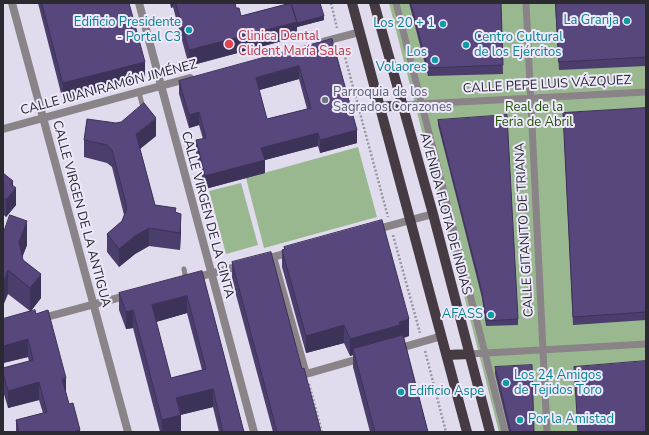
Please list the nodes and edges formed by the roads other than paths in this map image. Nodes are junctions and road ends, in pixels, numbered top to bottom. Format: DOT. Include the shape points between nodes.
graph roads {
  1 [pos="12,3"];
  2 [pos="139,3"];
  3 [pos="352,3"];
  4 [pos="374,3"];
  5 [pos="396,3"];
  6 [pos="526,3"];
  7 [pos="360,32"];
  8 [pos="317,44"];
  9 [pos="198,76"];
  10 [pos="160,86"];
  11 [pos="139,92"];
  12 [pos="646,92"];
  13 [pos="530,98"];
  14 [pos="142,104"];
  15 [pos="422,104"];
  16 [pos="402,105"];
  17 [pos="380,107"];
  18 [pos="43,118"];
  19 [pos="3,128"];
  20 [pos="433,214"];
  21 [pos="410,220"];
  22 [pos="362,233"];
  23 [pos="303,249"];
  24 [pos="273,257"];
  25 [pos="184,269"];
  26 [pos="211,273"];
  27 [pos="183,281"];
  28 [pos="136,293"];
  29 [pos="94,305"];
  30 [pos="33,321"];
  31 [pos="442,336"];
  32 [pos="646,344"];
  33 [pos="543,350"];
  34 [pos="388,351"];
  35 [pos="484,353"];
  36 [pos="469,354"];
  37 [pos="374,355"];
  38 [pos="447,355"];
  39 [pos="128,432"];
  40 [pos="254,432"];
  41 [pos="467,432"];
  42 [pos="490,432"];
  43 [pos="505,432"];
  44 [pos="547,432"];
  1 -- 18 [label="street, CALLE VIRGEN DE LA ANTIGUA"];
  2 -- 10 [label="street, CALLE VIRGEN DE LA CINTA"];
  3 -- 7 [label="main road"];
  4 -- 16 [label="main road, AVENIDA FLOTA DE INDIAS"];
  5 -- 15 [label="street"];
  6 -- 13 [label="street, CALLE GITANITO DE TRIANA"];
  7 -- 8 [label="street"];
  7 -- 17 [label="main road"];
  9 -- 10 [label="street, CALLE JUAN RAMÓN JIMÉNEZ"];
  10 -- 11 [label="street, CALLE JUAN RAMÓN JIMÉNEZ"];
  10 -- 26 [label="street, CALLE VIRGEN DE LA CINTA"];
  11 -- 14 [label="lane"];
  11 -- 18 [label="street, CALLE JUAN RAMÓN JIMÉNEZ"];
  12 -- 13 [label="street, CALLE PEPE LUIS VÁZQUEZ"];
  13 -- 15 [label="street, CALLE PEPE LUIS VÁZQUEZ"];
  13 -- 33 [label="street, CALLE GITANITO DE TRIANA"];
  15 -- 16 [label="street, CALLE PEPE LUIS VÁZQUEZ"];
  15 -- 35 [label="street"];
  16 -- 17 [label="main road"];
  16 -- 20 [label="main road, AVENIDA FLOTA DE INDIAS"];
  17 -- 21 [label="main road"];
  18 -- 19 [label="street, CALLE JUAN RAMÓN JIMÉNEZ"];
  18 -- 29 [label="street, CALLE VIRGEN DE LA ANTIGUA"];
  20 -- 21 [label="street"];
  20 -- 36 [label="main road, AVENIDA FLOTA DE INDIAS"];
  21 -- 22 [label="street"];
  21 -- 31 [label="main road"];
  23 -- 24 [label="street"];
  24 -- 26 [label="street"];
  24 -- 37 [label="street" via="306,374"];
  25 -- 27 [label="lane"];
  26 -- 27 [label="street"];
  26 -- 40 [label="street, CALLE VIRGEN DE LA CINTA"];
  28 -- 29 [label="street"];
  29 -- 30 [label="street"];
  29 -- 39 [label="street, CALLE VIRGEN DE LA ANTIGUA"];
  31 -- 34 [label="street"];
  31 -- 38 [label="main road"];
  32 -- 33 [label="street"];
  33 -- 35 [label="street"];
  33 -- 44 [label="street, CALLE GITANITO DE TRIANA"];
  35 -- 36 [label="street"];
  35 -- 43 [label="street"];
  36 -- 38 [label="main road"];
  36 -- 42 [label="main road, AVENIDA FLOTA DE INDIAS"];
  38 -- 41 [label="main road"];
}
